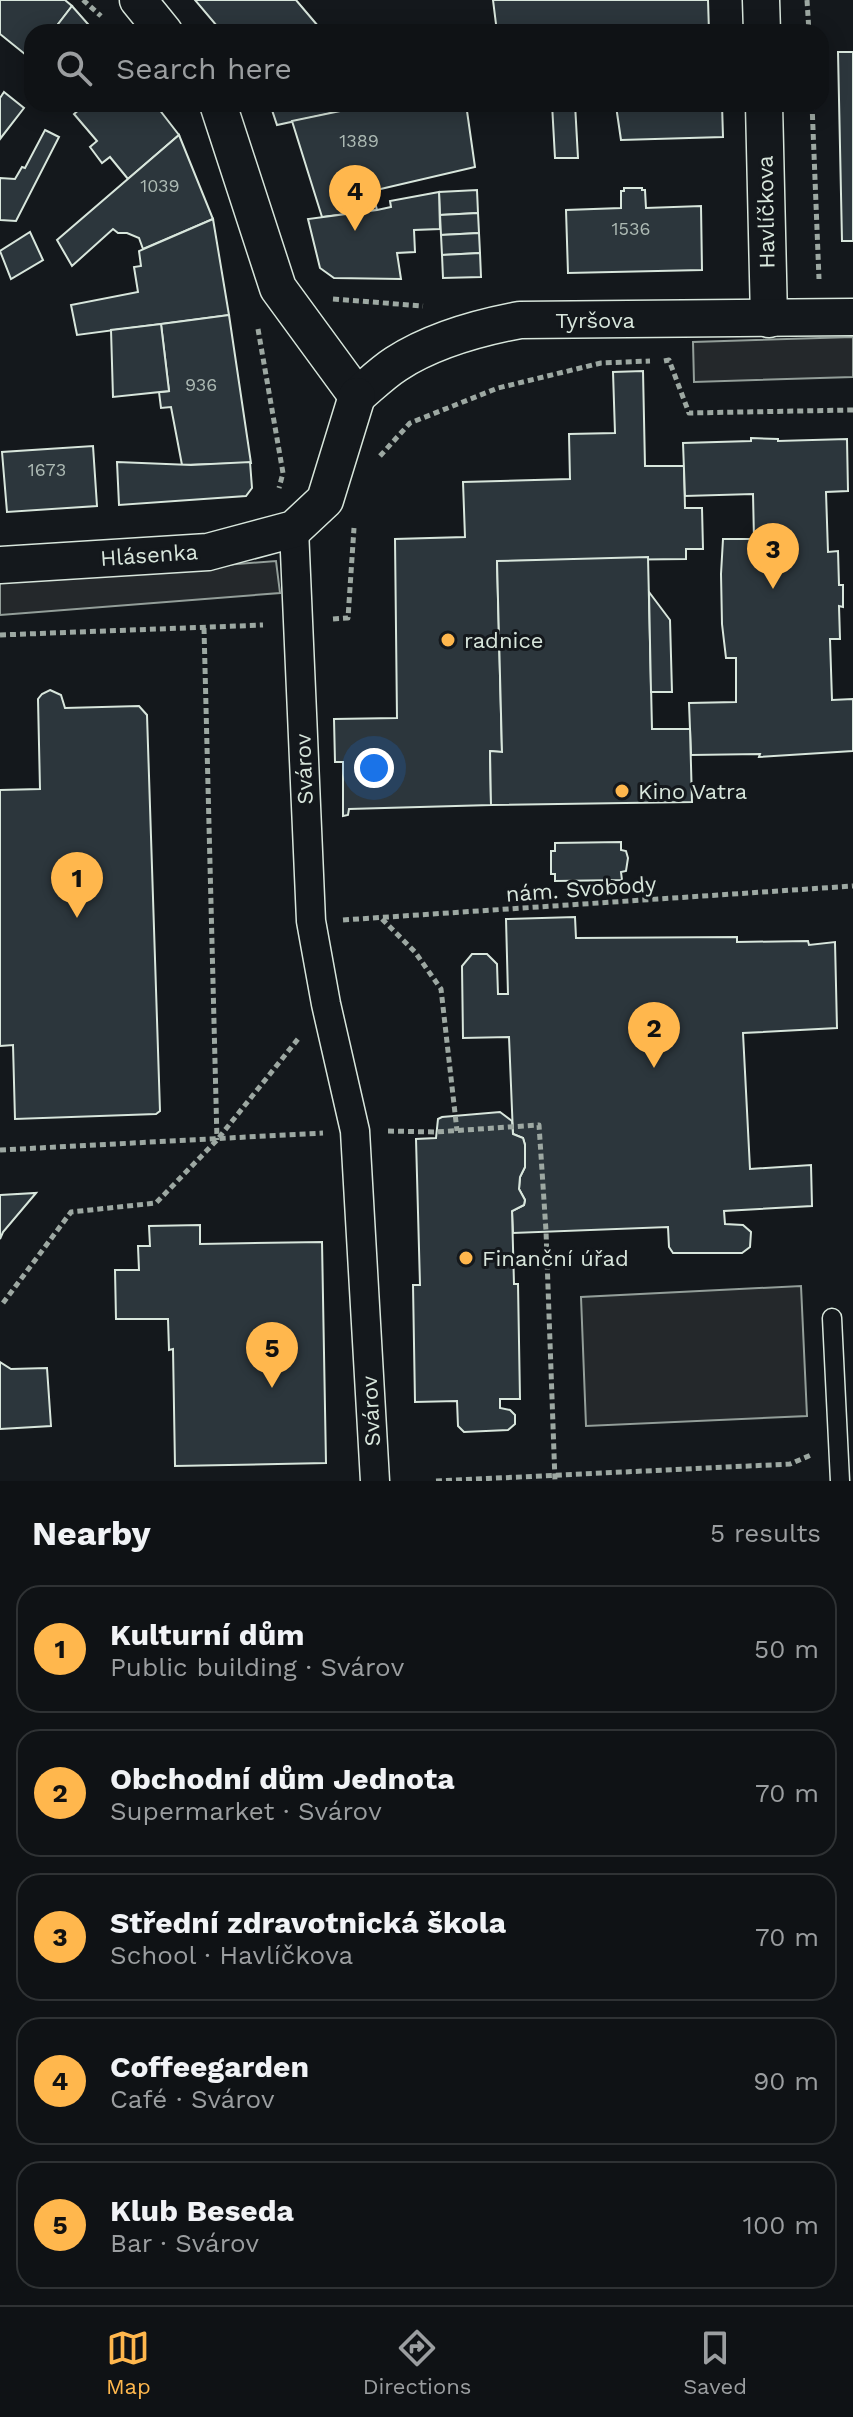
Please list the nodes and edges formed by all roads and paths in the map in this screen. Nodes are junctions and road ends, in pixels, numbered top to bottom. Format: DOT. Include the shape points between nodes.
graph roads {
  1 [pos="138,0"];
  2 [pos="761,0"];
  3 [pos="807,0"];
  4 [pos="158,24"];
  5 [pos="762,24"];
  6 [pos="808,24"];
  7 [pos="221,112"];
  8 [pos="764,112"];
  9 [pos="812,112"];
  10 [pos="329,299"];
  11 [pos="768,304"];
  12 [pos="436,307"];
  13 [pos="853,317"];
  14 [pos="257,322"];
  15 [pos="357,396"];
  16 [pos="853,410"];
  17 [pos="371,466"];
  18 [pos="278,494"];
  19 [pos="354,520"];
  20 [pos="294,529"];
  21 [pos="0,565"];
  22 [pos="298,623"];
  23 [pos="204,628"];
  24 [pos="0,635"];
  25 [pos="853,886"];
  26 [pos="381,919"];
  27 [pos="311,921"];
  28 [pos="326,1004"];
  29 [pos="355,1131"];
  30 [pos="457,1131"];
  31 [pos="217,1140"];
  32 [pos="0,1150"];
  33 [pos="3,1303"];
  34 [pos="832,1318"];
  35 [pos="812,1440"];
  36 [pos="555,1478"];
  37 [pos="375,1481"];
  38 [pos="436,1481"];
  39 [pos="840,1481"];
  1 -- 4 [label="street"];
  2 -- 5 [label="street"];
  3 -- 6 [label="path"];
  7 -- 15 [label="street" via="278,288"];
  8 -- 11 [label="street, Havlíčkova"];
  9 -- 11 [label="path" via="819,288"];
  10 -- 12 [label="path"];
  11 -- 13 [label="street, Tyršova"];
  11 -- 15 [label="street, Tyršova" via="481,327 396,364"];
  14 -- 18 [label="path" via="283,473"];
  15 -- 20 [label="street" via="325,500"];
  16 -- 17 [label="path" via="689,413 669,360 601,363 498,388 410,423"];
  19 -- 22 [label="path" via="348,618"];
  20 -- 21 [label="street, Hlásenka" via="208,552"];
  20 -- 22 [label="street, Svárov"];
  22 -- 23 [label="path"];
  22 -- 27 [label="street, Svárov"];
  23 -- 24 [label="path"];
  23 -- 31 [label="path"];
  25 -- 26 [label="path, nám. Svobody"];
  26 -- 27 [label="path, nám. Svobody"];
  26 -- 30 [label="path" via="415,952 441,989"];
  27 -- 28 [label="street, Svárov"];
  28 -- 29 [label="street, Svárov"];
  28 -- 31 [label="path"];
  29 -- 30 [label="path"];
  29 -- 31 [label="path"];
  29 -- 37 [label="street, Svárov"];
  30 -- 36 [label="path" via="539,1125"];
  31 -- 32 [label="path"];
  31 -- 33 [label="path" via="156,1203 71,1212"];
  34 -- 39 [label="lane"];
  35 -- 36 [label="path" via="813,1455 790,1464"];
  36 -- 38 [label="path"];
}
